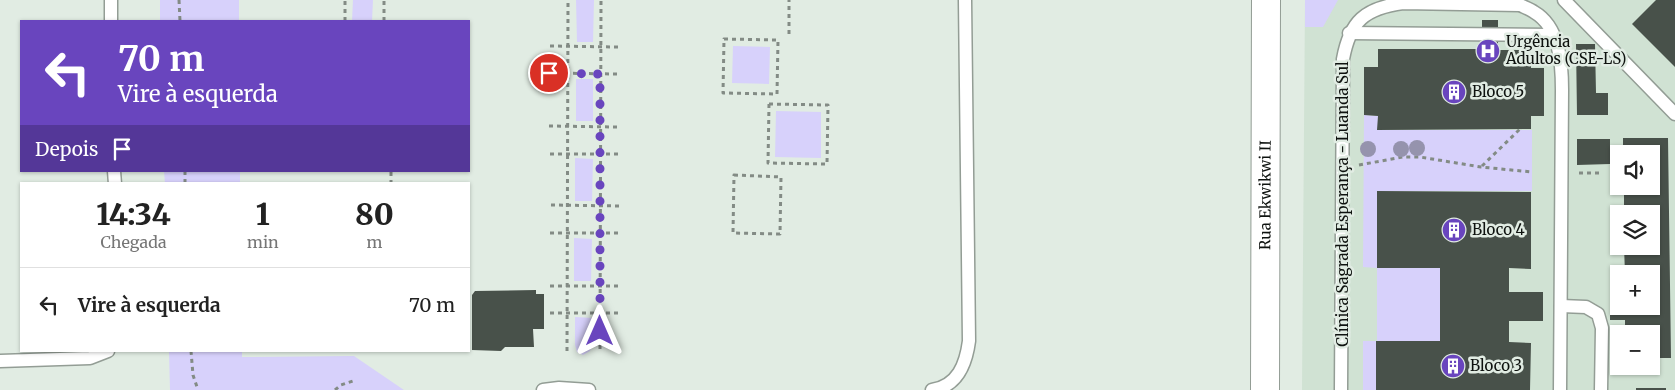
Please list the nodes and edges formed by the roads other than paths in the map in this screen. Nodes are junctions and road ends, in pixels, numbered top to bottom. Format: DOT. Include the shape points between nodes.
graph roads {
  1 [pos="111,0"];
  2 [pos="965,0"];
  3 [pos="1266,0"];
  4 [pos="1564,0"];
  5 [pos="111,20"];
  6 [pos="1349,34"];
  7 [pos="1553,35"];
  8 [pos="1675,114"];
  9 [pos="1561,306"];
  10 [pos="105,352"];
  11 [pos="0,361"];
  12 [pos="559,389"];
  13 [pos="542,390"];
  14 [pos="589,390"];
  15 [pos="932,390"];
  16 [pos="1265,390"];
  17 [pos="1341,390"];
  18 [pos="1560,390"];
  19 [pos="1601,390"];
  1 -- 5 [label="lane"];
  2 -- 15 [label="lane" via="969,341 966,361 960,371 952,381"];
  3 -- 16 [label="street, Rua Ekwikwi II"];
  4 -- 8 [label="lane"];
  6 -- 7 [label="lane"];
  6 -- 7 [label="lane, Clínica Sagrada Esperança - Luanda Sul" via="1369,13 1386,5 1404,3 1520,5 1536,12"];
  6 -- 17 [label="lane, Clínica Sagrada Esperança - Luanda Sul" via="1343,59"];
  7 -- 9 [label="lane, Clínica Sagrada Esperança - Luanda Sul" via="1562,69"];
  9 -- 18 [label="lane, Clínica Sagrada Esperança - Luanda Sul"];
  9 -- 19 [label="lane" via="1586,307 1598,314 1602,328"];
  10 -- 11 [label="lane" via="90,358"];
  12 -- 13 [label="lane"];
  12 -- 14 [label="lane"];
}
